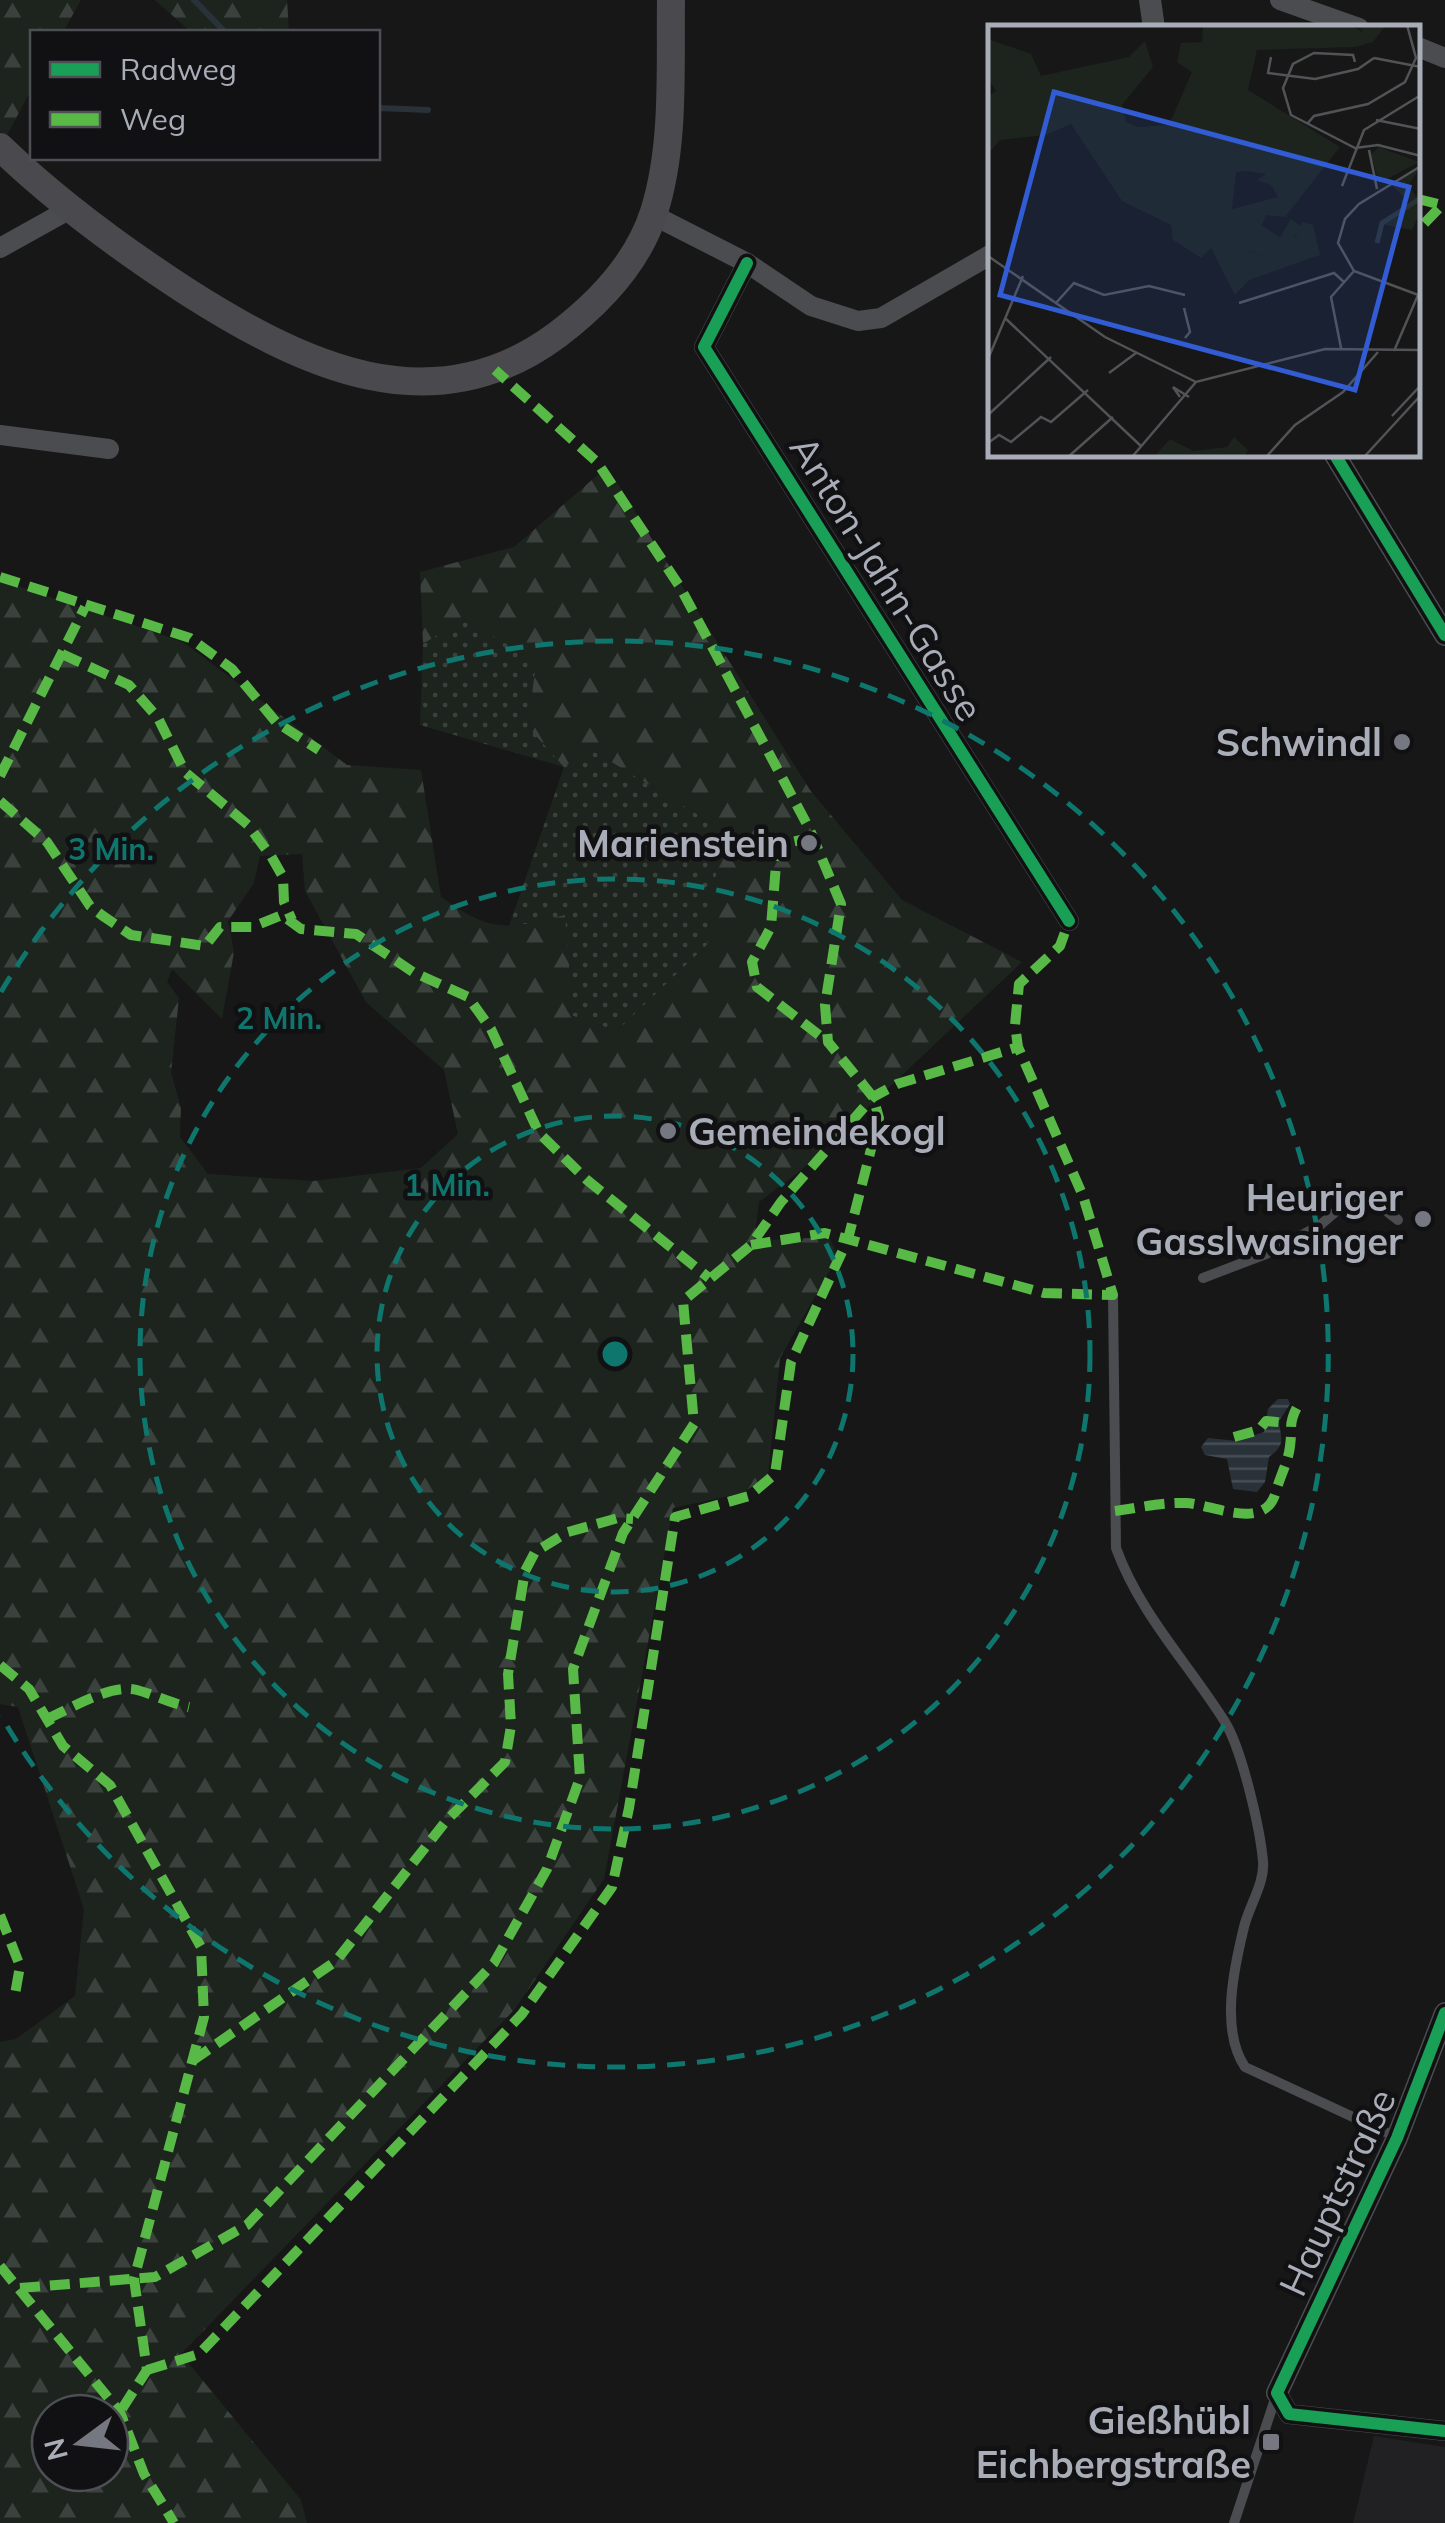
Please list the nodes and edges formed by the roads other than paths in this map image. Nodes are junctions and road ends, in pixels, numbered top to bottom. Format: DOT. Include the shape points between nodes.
graph roads {
  1 [pos="671,0"];
  2 [pos="1150,0"];
  3 [pos="1280,0"];
  4 [pos="1154,25"];
  5 [pos="1350,25"];
  6 [pos="1420,47"];
  7 [pos="1445,58"];
  8 [pos="0,148"];
  9 [pos="70,209"];
  10 [pos="653,215"];
  11 [pos="0,248"];
  12 [pos="988,256"];
  13 [pos="747,262"];
  14 [pos="0,435"];
  15 [pos="109,449"];
  16 [pos="1337,458"];
  17 [pos="1445,635"];
  18 [pos="1069,921"];
  19 [pos="1398,1220"];
  20 [pos="1203,1278"];
  21 [pos="1113,1295"];
  22 [pos="1445,2013"];
  23 [pos="1396,2138"];
  24 [pos="1277,2394"];
  25 [pos="1445,2431"];
  26 [pos="1234,2523"];
  1 -- 10 [label="main road" via="667,138"];
  2 -- 4 [label="street"];
  3 -- 5 [label="street"];
  6 -- 7 [label="street"];
  8 -- 9 [label="main road"];
  9 -- 10 [label="main road" via="140,261 298,356 389,380 435,383 525,359 598,301"];
  9 -- 11 [label="street"];
  10 -- 13 [label="street"];
  12 -- 13 [label="street" via="870,322 811,306"];
  13 -- 18 [label="street, Anton-Jahn-Gasse" via="704,347"];
  14 -- 15 [label="street"];
  16 -- 17 [label="street"];
  19 -- 20 [label="lane" via="1366,1195 1353,1198 1319,1226"];
  21 -- 23 [label="lane" via="1116,1548 1128,1582 1227,1726 1260,1833 1264,1868 1244,1926 1230,2026 1234,2050 1245,2067"];
  22 -- 23 [label="street, Hauptstraße"];
  23 -- 24 [label="street, Hauptstraße"];
  24 -- 25 [label="street" via="1289,2414"];
  24 -- 26 [label="lane, Hauptstraße"];
}
